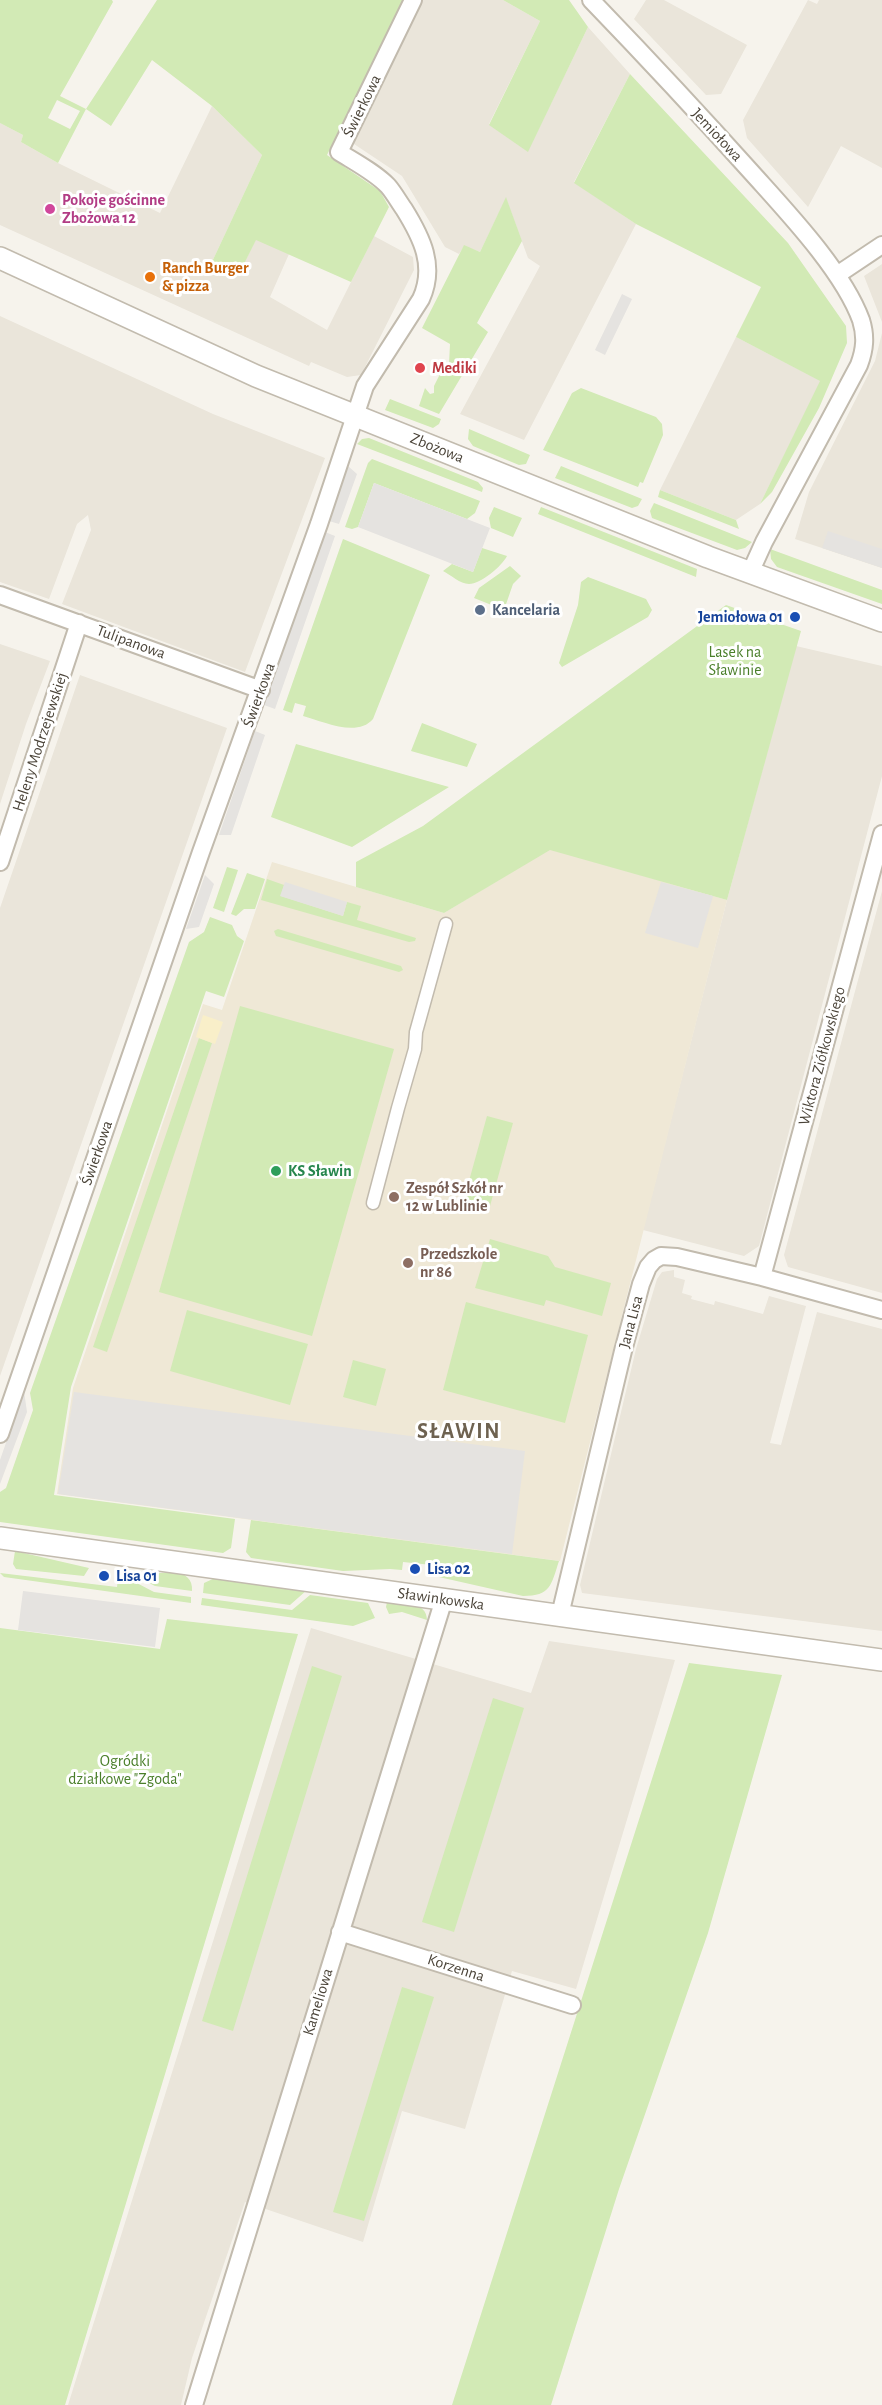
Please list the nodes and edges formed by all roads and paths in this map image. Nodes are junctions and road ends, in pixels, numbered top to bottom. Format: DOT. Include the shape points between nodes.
graph roads {
  1 [pos="413,0"];
  2 [pos="591,0"];
  3 [pos="882,245"];
  4 [pos="0,258"];
  5 [pos="837,275"];
  6 [pos="355,416"];
  7 [pos="750,573"];
  8 [pos="0,595"];
  9 [pos="882,621"];
  10 [pos="79,623"];
  11 [pos="261,690"];
  12 [pos="882,834"];
  13 [pos="0,862"];
  14 [pos="446,924"];
  15 [pos="374,1203"];
  16 [pos="762,1277"];
  17 [pos="882,1310"];
  18 [pos="0,1434"];
  19 [pos="0,1538"];
  20 [pos="444,1599"];
  21 [pos="560,1615"];
  22 [pos="882,1660"];
  23 [pos="340,1932"];
  24 [pos="572,2005"];
  25 [pos="194,2405"];
  1 -- 6 [label="street, Świerkowa" via="339,152 387,185 397,199 418,231 428,272 427,285 365,386"];
  2 -- 5 [label="street, Jemiołowa" via="793,218"];
  3 -- 5 [label="street"];
  4 -- 6 [label="street, Zbożowa" via="224,363"];
  5 -- 7 [label="street, Jemiołowa" via="860,319 863,355"];
  6 -- 7 [label="street, Zbożowa"];
  6 -- 11 [label="street, Świerkowa"];
  7 -- 9 [label="street, Zbożowa"];
  8 -- 10 [label="street, Tulipanowa"];
  10 -- 11 [label="street, Tulipanowa"];
  10 -- 13 [label="street, Heleny Modrzejewskiej"];
  11 -- 18 [label="street, Świerkowa"];
  12 -- 16 [label="street, Wiktora Ziółkowskiego"];
  14 -- 15 [label="street"];
  16 -- 17 [label="street, Jana Lisa"];
  16 -- 21 [label="street, Jana Lisa" via="677,1257 661,1256 648,1267 620,1363"];
  19 -- 20 [label="street, Sławinkowska"];
  20 -- 21 [label="street, Sławinkowska"];
  20 -- 23 [label="street, Kameliowa"];
  21 -- 22 [label="street, Sławinkowska"];
  23 -- 24 [label="street, Korzenna"];
  23 -- 25 [label="street, Kameliowa"];
}
